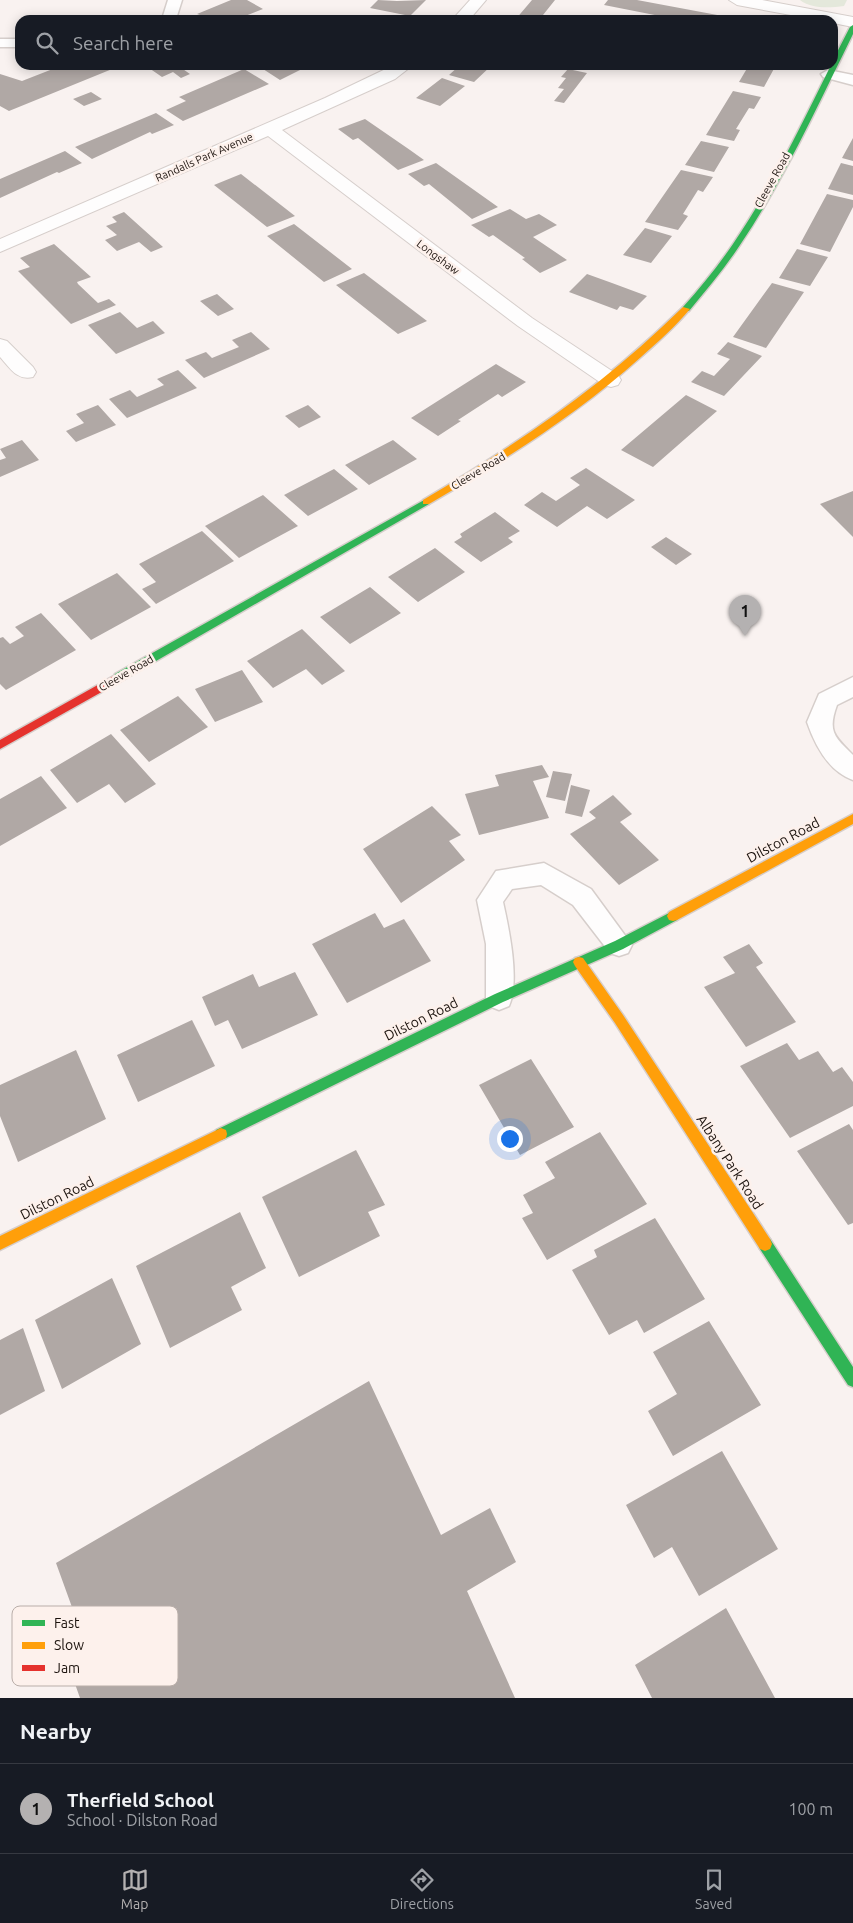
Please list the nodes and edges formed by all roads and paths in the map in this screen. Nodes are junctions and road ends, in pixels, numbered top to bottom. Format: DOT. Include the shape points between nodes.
graph roads {
  1 [pos="175,0"];
  2 [pos="478,0"];
  3 [pos="737,0"];
  4 [pos="170,15"];
  5 [pos="464,15"];
  6 [pos="816,15"];
  7 [pos="838,19"];
  8 [pos="853,22"];
  9 [pos="853,26"];
  10 [pos="15,42"];
  11 [pos="0,43"];
  12 [pos="838,55"];
  13 [pos="396,70"];
  14 [pos="830,70"];
  15 [pos="828,74"];
  16 [pos="853,80"];
  17 [pos="270,128"];
  18 [pos="0,246"];
  19 [pos="0,345"];
  20 [pos="26,372"];
  21 [pos="611,380"];
  22 [pos="853,686"];
  23 [pos="0,745"];
  24 [pos="853,770"];
  25 [pos="853,819"];
  26 [pos="619,945"];
  27 [pos="579,962"];
  28 [pos="499,998"];
  29 [pos="0,1243"];
  30 [pos="853,1380"];
  1 -- 4 [label="lane"];
  2 -- 5 [label="street"];
  3 -- 6 [label="street"];
  7 -- 8 [label="street"];
  9 -- 12 [label="street, Cleeve Road"];
  10 -- 11 [label="lane"];
  13 -- 17 [label="street, Randalls Park Avenue"];
  14 -- 15 [label="street, Cleeve Road"];
  15 -- 16 [label="lane"];
  15 -- 21 [label="street, Cleeve Road" via="774,179 712,278 653,343"];
  17 -- 18 [label="street, Randalls Park Avenue"];
  17 -- 21 [label="street, Longshaw" via="525,322"];
  19 -- 20 [label="street"];
  21 -- 23 [label="street, Cleeve Road" via="532,438 480,471"];
  22 -- 24 [label="lane" via="827,700 819,722 827,744"];
  25 -- 26 [label="street, Dilston Road"];
  26 -- 27 [label="street, Dilston Road"];
  26 -- 28 [label="lane" via="582,898 544,874 505,879 490,900 499,944"];
  27 -- 28 [label="street, Dilston Road"];
  27 -- 30 [label="street, Albany Park Road"];
  28 -- 29 [label="street, Dilston Road"];
}
